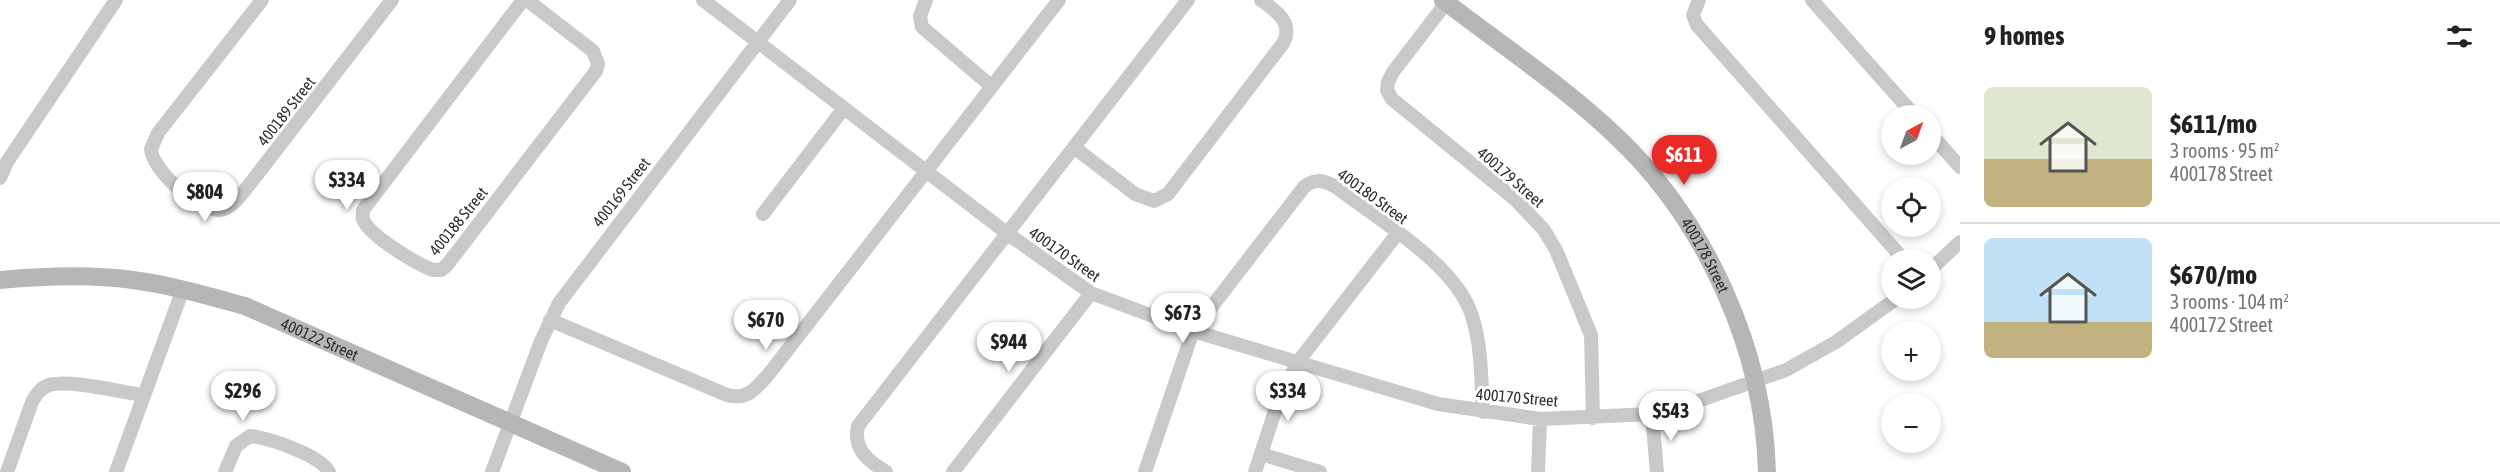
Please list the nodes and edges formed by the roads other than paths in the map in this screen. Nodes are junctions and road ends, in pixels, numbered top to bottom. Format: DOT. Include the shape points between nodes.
graph roads {
  1 [pos="117,0"];
  2 [pos="262,0"];
  3 [pos="393,0"];
  4 [pos="525,0"];
  5 [pos="702,0"];
  6 [pos="790,0"];
  7 [pos="926,0"];
  8 [pos="1059,0"];
  9 [pos="1188,0"];
  10 [pos="1261,0"];
  11 [pos="1699,0"];
  12 [pos="1812,0"];
  13 [pos="1444,1"];
  14 [pos="757,42"];
  15 [pos="991,86"];
  16 [pos="1905,105"];
  17 [pos="844,108"];
  18 [pos="1941,145"];
  19 [pos="1074,148"];
  20 [pos="1960,166"];
  21 [pos="925,171"];
  22 [pos="0,178"];
  23 [pos="763,214"];
  24 [pos="1008,234"];
  25 [pos="1397,234"];
  26 [pos="1960,242"];
  27 [pos="1894,249"];
  28 [pos="1941,260"];
  29 [pos="0,275"];
  30 [pos="0,280"];
  31 [pos="183,289"];
  32 [pos="1091,293"];
  33 [pos="1882,309"];
  34 [pos="550,320"];
  35 [pos="1193,330"];
  36 [pos="1297,363"];
  37 [pos="1755,381"];
  38 [pos="143,395"];
  39 [pos="1483,412"];
  40 [pos="1652,414"];
  41 [pos="1593,418"];
  42 [pos="1540,419"];
  43 [pos="509,423"];
  44 [pos="1261,453"];
  45 [pos="7,472"];
  46 [pos="116,472"];
  47 [pos="225,472"];
  48 [pos="329,472"];
  49 [pos="492,472"];
  50 [pos="622,472"];
  51 [pos="886,472"];
  52 [pos="953,472"];
  53 [pos="1145,472"];
  54 [pos="1255,472"];
  55 [pos="1320,472"];
  56 [pos="1538,472"];
  57 [pos="1657,472"];
  58 [pos="1767,472"];
  1 -- 22 [label="street"];
  2 -- 3 [label="street, 400189 Street" via="158,133 151,149 156,167 212,209 226,208 242,194"];
  4 -- 4 [label="street, 400188 Street" via="363,210 363,219 370,229 433,270 447,265 596,71 598,64 593,51"];
  5 -- 14 [label="street, 400170 Street"];
  6 -- 14 [label="street, 400169 Street"];
  7 -- 15 [label="street" via="920,16 922,27"];
  8 -- 15 [label="street"];
  9 -- 19 [label="street"];
  10 -- 19 [label="street" via="1285,21 1288,35 1168,194 1154,201 1141,197"];
  11 -- 27 [label="street" via="1693,15 1697,25"];
  12 -- 16 [label="street"];
  13 -- 37 [label="street, 400178 Street" via="1590,114 1647,169 1676,204 1702,246 1732,310"];
  13 -- 41 [label="street, 400179 Street" via="1393,72 1387,90 1405,111 1516,200 1544,230 1591,335"];
  14 -- 17 [label="street, 400170 Street"];
  14 -- 34 [label="street, 400169 Street" via="570,287"];
  15 -- 21 [label="street"];
  17 -- 21 [label="street, 400170 Street"];
  17 -- 23 [label="street"];
  18 -- 20 [label="street"];
  19 -- 24 [label="street"];
  21 -- 24 [label="street, 400170 Street"];
  21 -- 34 [label="street" via="772,370 747,396 738,398 717,391"];
  24 -- 32 [label="street, 400170 Street"];
  24 -- 51 [label="street" via="858,426 858,446"];
  25 -- 35 [label="street, 400180 Street" via="1336,186 1312,181"];
  25 -- 36 [label="street"];
  25 -- 39 [label="street, 400180 Street" via="1443,272 1467,305 1478,343"];
  26 -- 28 [label="street"];
  29 -- 30 [label="street"];
  30 -- 31 [label="street, 400122 Street" via="131,279"];
  31 -- 38 [label="street"];
  31 -- 43 [label="street, 400122 Street" via="245,306"];
  32 -- 35 [label="street, 400170 Street"];
  32 -- 52 [label="street"];
  33 -- 37 [label="street, 400170 Street" via="1809,359"];
  34 -- 43 [label="street, 400169 Street"];
  35 -- 36 [label="street, 400170 Street"];
  35 -- 53 [label="street"];
  36 -- 39 [label="street, 400170 Street" via="1438,404"];
  36 -- 44 [label="street"];
  37 -- 40 [label="street, 400170 Street"];
  37 -- 58 [label="street, 400178 Street"];
  38 -- 45 [label="street" via="48,385 32,402"];
  38 -- 46 [label="street"];
  39 -- 42 [label="street, 400170 Street"];
  40 -- 41 [label="street, 400170 Street"];
  40 -- 57 [label="street"];
  41 -- 42 [label="street, 400170 Street"];
  42 -- 56 [label="street"];
  43 -- 49 [label="street, 400169 Street"];
  43 -- 50 [label="street, 400122 Street"];
  44 -- 54 [label="street"];
  44 -- 55 [label="street"];
  47 -- 48 [label="street" via="236,446 250,436 319,460"];
}
